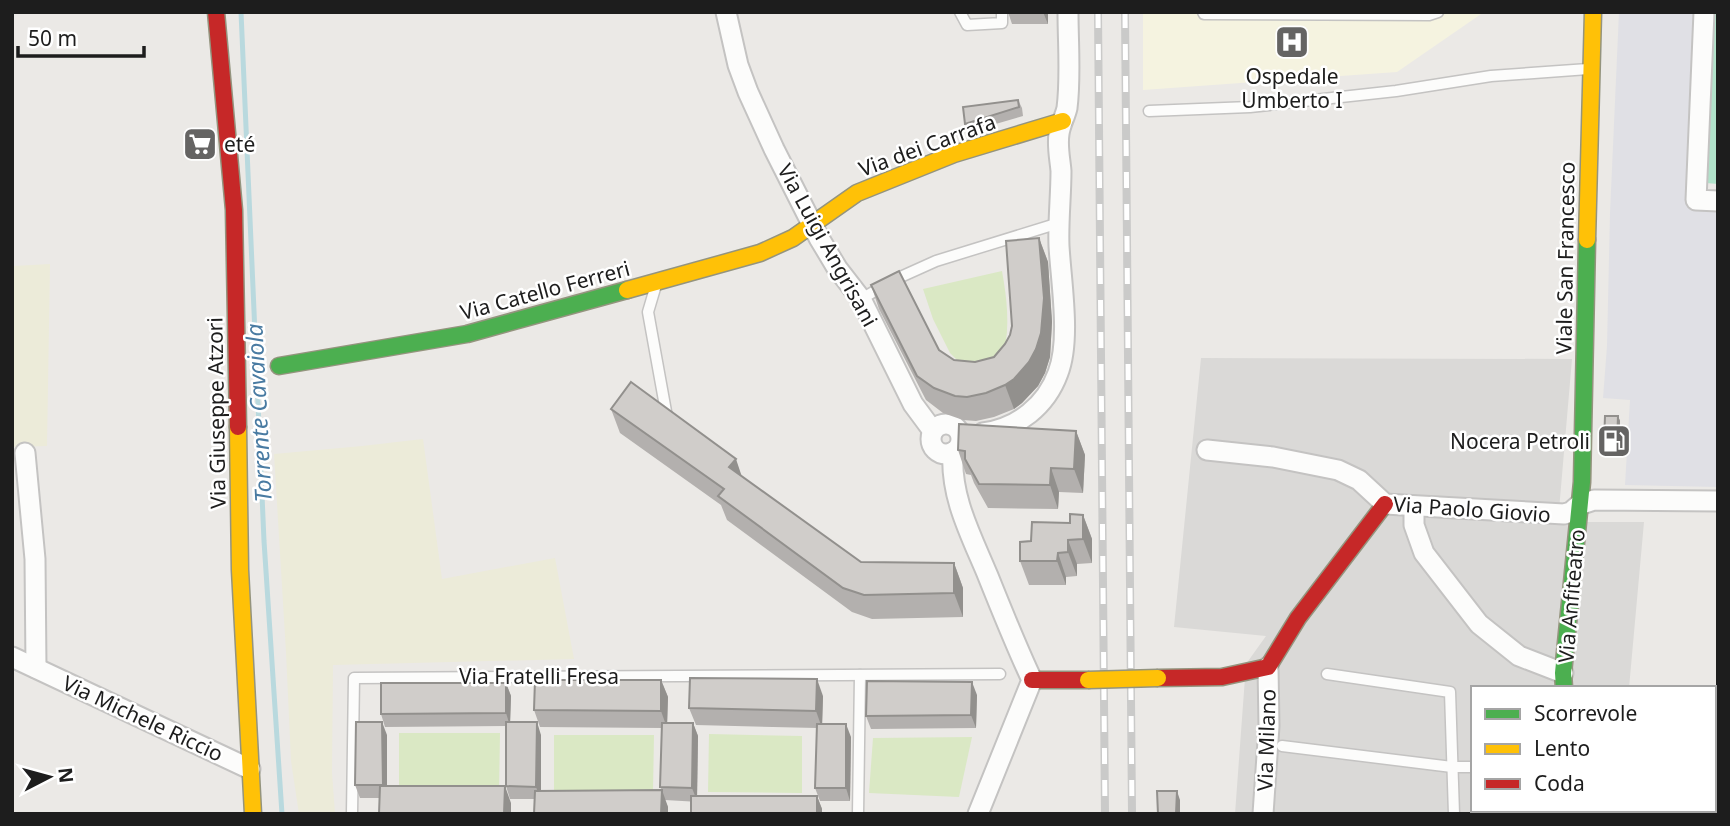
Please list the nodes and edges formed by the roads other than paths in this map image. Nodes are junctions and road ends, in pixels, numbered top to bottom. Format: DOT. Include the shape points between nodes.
graph roads {
  1 [pos="216,12"];
  2 [pos="726,12"];
  3 [pos="960,12"];
  4 [pos="1002,12"];
  5 [pos="1068,12"];
  6 [pos="1203,12"];
  7 [pos="1438,12"];
  8 [pos="1593,12"];
  9 [pos="1704,12"];
  10 [pos="1591,69"];
  11 [pos="1149,111"];
  12 [pos="1063,121"];
  13 [pos="1718,201"];
  14 [pos="812,223"];
  15 [pos="1059,223"];
  16 [pos="657,282"];
  17 [pos="861,299"];
  18 [pos="279,366"];
  19 [pos="667,417"];
  20 [pos="945,442"];
  21 [pos="1207,450"];
  22 [pos="25,453"];
  23 [pos="1718,501"];
  24 [pos="1385,504"];
  25 [pos="1579,505"];
  26 [pos="1415,506"];
  27 [pos="12,657"];
  28 [pos="1268,667"];
  29 [pos="36,668"];
  30 [pos="1000,674"];
  31 [pos="1327,674"];
  32 [pos="860,675"];
  33 [pos="1032,680"];
  34 [pos="1564,680"];
  35 [pos="1282,746"];
  36 [pos="1452,767"];
  37 [pos="1471,767"];
  38 [pos="250,769"];
  39 [pos="253,814"];
  40 [pos="352,814"];
  41 [pos="858,814"];
  42 [pos="978,814"];
  43 [pos="1263,814"];
  44 [pos="1454,814"];
  1 -- 38 [label="street, Via Giuseppe Atzori" via="234,210 240,570"];
  2 -- 14 [label="street, Via Luigi Angrisani" via="748,92"];
  3 -- 4 [label="lane" via="967,25 1002,23"];
  5 -- 12 [label="street" via="1068,89"];
  6 -- 7 [label="lane"];
  8 -- 10 [label="street, Viale San Francesco"];
  9 -- 13 [label="street" via="1696,200"];
  10 -- 11 [label="lane" via="1491,76 1250,107"];
  10 -- 25 [label="street, Viale San Francesco"];
  12 -- 14 [label="street, Via dei Carrafa" via="869,188"];
  12 -- 15 [label="street" via="1059,133"];
  14 -- 16 [label="street, Via Catello Ferreri" via="760,253"];
  14 -- 17 [label="street, Via Luigi Angrisani"];
  15 -- 17 [label="lane" via="936,261"];
  15 -- 20 [label="street" via="1064,346 1049,392 1033,412 1012,425"];
  16 -- 18 [label="street, Via Catello Ferreri" via="467,334"];
  16 -- 19 [label="lane" via="648,312"];
  17 -- 20 [label="street, Via Luigi Angrisani" via="913,404"];
  20 -- 33 [label="street" via="956,498"];
  21 -- 24 [label="street, Via Paolo Giovio" via="1338,470 1359,480"];
  22 -- 29 [label="street, Via Michele Riccio" via="35,559"];
  23 -- 25 [label="street, Via Paolo Giovio" via="1594,500"];
  24 -- 26 [label="street, Via Paolo Giovio"];
  24 -- 28 [label="street" via="1298,618"];
  25 -- 26 [label="street, Via Paolo Giovio" via="1564,514"];
  25 -- 34 [label="street, Via Anfiteatro"];
  26 -- 34 [label="street" via="1414,525 1424,553 1479,624 1519,656"];
  27 -- 29 [label="street, Via Michele Riccio"];
  28 -- 33 [label="street, bridge" via="1222,677"];
  28 -- 43 [label="street, Via Milano"];
  29 -- 38 [label="street, Via Michele Riccio"];
  30 -- 32 [label="lane, Via Fratelli Fresa"];
  31 -- 36 [label="lane" via="1450,692"];
  32 -- 40 [label="lane, Via Fratelli Fresa" via="354,678"];
  32 -- 41 [label="lane"];
  33 -- 42 [label="street"];
  35 -- 36 [label="lane"];
  36 -- 37 [label="lane"];
  36 -- 44 [label="lane"];
  38 -- 39 [label="street, Via Giuseppe Atzori"];
}
